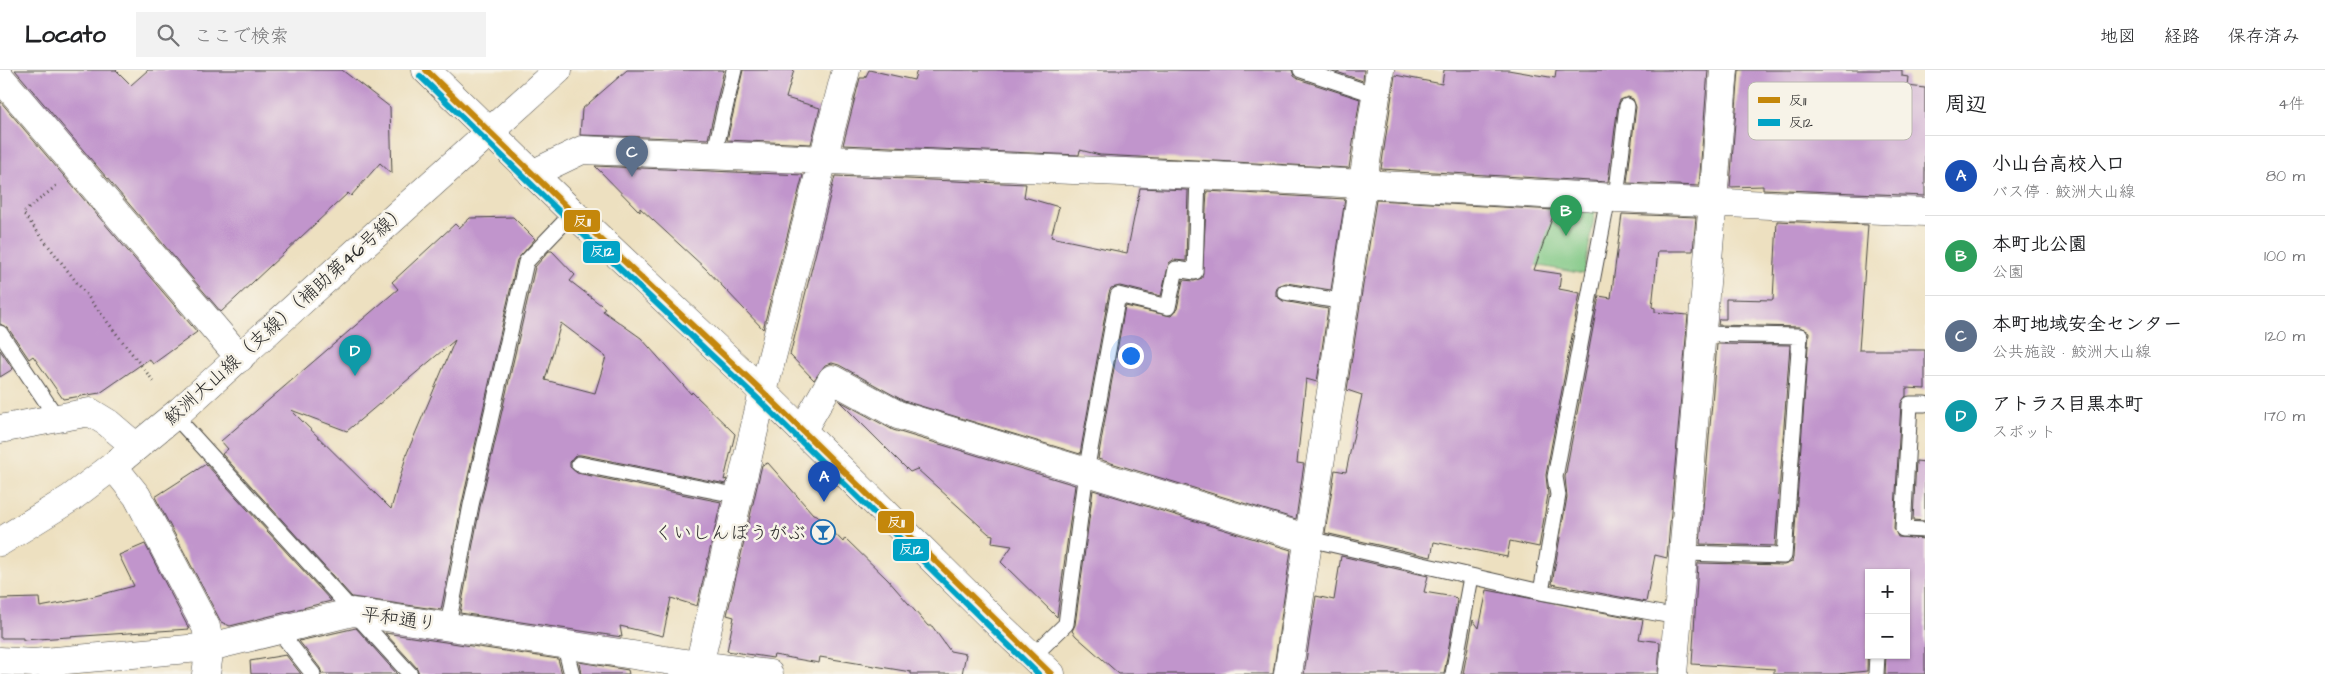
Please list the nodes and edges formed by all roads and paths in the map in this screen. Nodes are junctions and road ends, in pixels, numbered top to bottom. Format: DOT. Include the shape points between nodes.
graph roads {
  1 [pos="426,70"];
  2 [pos="558,70"];
  3 [pos="734,70"];
  4 [pos="846,70"];
  5 [pos="1301,70"];
  6 [pos="1724,70"];
  7 [pos="0,77"];
  8 [pos="1378,82"];
  9 [pos="1627,106"];
  10 [pos="488,131"];
  11 [pos="714,155"];
  12 [pos="824,160"];
  13 [pos="77,169"];
  14 [pos="532,174"];
  15 [pos="1198,175"];
  16 [pos="1362,185"];
  17 [pos="1611,198"];
  18 [pos="1713,203"];
  19 [pos="1925,212"];
  20 [pos="573,214"];
  21 [pos="1285,292"];
  22 [pos="1345,302"];
  23 [pos="0,333"];
  24 [pos="1703,334"];
  25 [pos="240,358"];
  26 [pos="154,382"];
  27 [pos="763,392"];
  28 [pos="1925,404"];
  29 [pos="174,415"];
  30 [pos="57,418"];
  31 [pos="0,429"];
  32 [pos="802,431"];
  33 [pos="136,447"];
  34 [pos="580,464"];
  35 [pos="113,466"];
  36 [pos="1086,472"];
  37 [pos="740,496"];
  38 [pos="1925,530"];
  39 [pos="1309,539"];
  40 [pos="0,542"];
  41 [pos="1685,553"];
  42 [pos="1471,577"];
  43 [pos="1541,592"];
  44 [pos="352,612"];
  45 [pos="1678,617"];
  46 [pos="448,625"];
  47 [pos="279,631"];
  48 [pos="564,644"];
  49 [pos="210,647"];
  50 [pos="1877,659"];
  51 [pos="0,661"];
  52 [pos="1042,666"];
  53 [pos="697,670"];
  54 [pos="206,674"];
  55 [pos="313,674"];
  56 [pos="410,674"];
  57 [pos="572,674"];
  58 [pos="768,674"];
  59 [pos="1288,674"];
  60 [pos="1453,674"];
  61 [pos="1673,674"];
  62 [pos="1876,674"];
  1 -- 10 [label="street"];
  2 -- 10 [label="street, 鮫洲大山線（支線）（補助第46号線）"];
  3 -- 11 [label="lane"];
  4 -- 12 [label="street"];
  5 -- 8 [label="lane"];
  6 -- 18 [label="street"];
  7 -- 13 [label="street"];
  8 -- 16 [label="street"];
  9 -- 17 [label="lane"];
  10 -- 14 [label="street"];
  10 -- 25 [label="street, 鮫洲大山線（支線）（補助第46号線）"];
  11 -- 12 [label="street"];
  11 -- 14 [label="street" via="582,150"];
  12 -- 15 [label="street"];
  12 -- 27 [label="street"];
  13 -- 25 [label="street"];
  13 -- 26 [label="path" via="23,213"];
  14 -- 20 [label="street"];
  15 -- 16 [label="street"];
  15 -- 36 [label="lane" via="1195,272 1176,269 1168,307 1118,295"];
  16 -- 17 [label="street"];
  16 -- 22 [label="street"];
  17 -- 18 [label="street"];
  17 -- 43 [label="lane" via="1604,217 1555,477 1558,494"];
  18 -- 19 [label="street"];
  18 -- 24 [label="street"];
  20 -- 27 [label="street"];
  20 -- 46 [label="lane" via="526,262 471,505"];
  21 -- 22 [label="lane"];
  22 -- 39 [label="street"];
  23 -- 30 [label="lane"];
  24 -- 41 [label="street"];
  24 -- 41 [label="lane" via="1800,336 1784,556"];
  25 -- 29 [label="street, 鮫洲大山線（支線）（補助第46号線）"];
  27 -- 32 [label="street"];
  27 -- 37 [label="street"];
  28 -- 38 [label="lane" via="1910,404 1903,529"];
  29 -- 33 [label="street, 鮫洲大山線（支線）（補助第46号線）"];
  29 -- 44 [label="lane"];
  30 -- 31 [label="street"];
  30 -- 33 [label="street" via="90,412"];
  32 -- 36 [label="street" via="832,379 898,415"];
  32 -- 52 [label="street"];
  33 -- 35 [label="street, 鮫洲大山線（支線）（補助第46号線）"];
  34 -- 37 [label="lane"];
  35 -- 40 [label="street, 鮫洲大山線（支線）（補助第46号線）" via="71,498"];
  35 -- 49 [label="street" via="137,496 206,627"];
  36 -- 39 [label="street"];
  36 -- 52 [label="lane" via="1066,624"];
  37 -- 53 [label="street"];
  39 -- 42 [label="lane"];
  39 -- 59 [label="street"];
  41 -- 45 [label="street"];
  42 -- 43 [label="lane"];
  42 -- 60 [label="lane"];
  43 -- 45 [label="lane"];
  44 -- 46 [label="street, 平和通り"];
  44 -- 47 [label="street, 平和通り"];
  44 -- 56 [label="lane"];
  45 -- 61 [label="street"];
  46 -- 48 [label="street, 平和通り"];
  47 -- 49 [label="street, 平和通り"];
  47 -- 55 [label="lane"];
  48 -- 53 [label="street, 平和通り"];
  48 -- 57 [label="lane"];
  49 -- 51 [label="street, 平和通り" via="33,664"];
  49 -- 54 [label="street"];
  50 -- 62 [label="lane"];
  53 -- 58 [label="street, 平和通り"];
}
